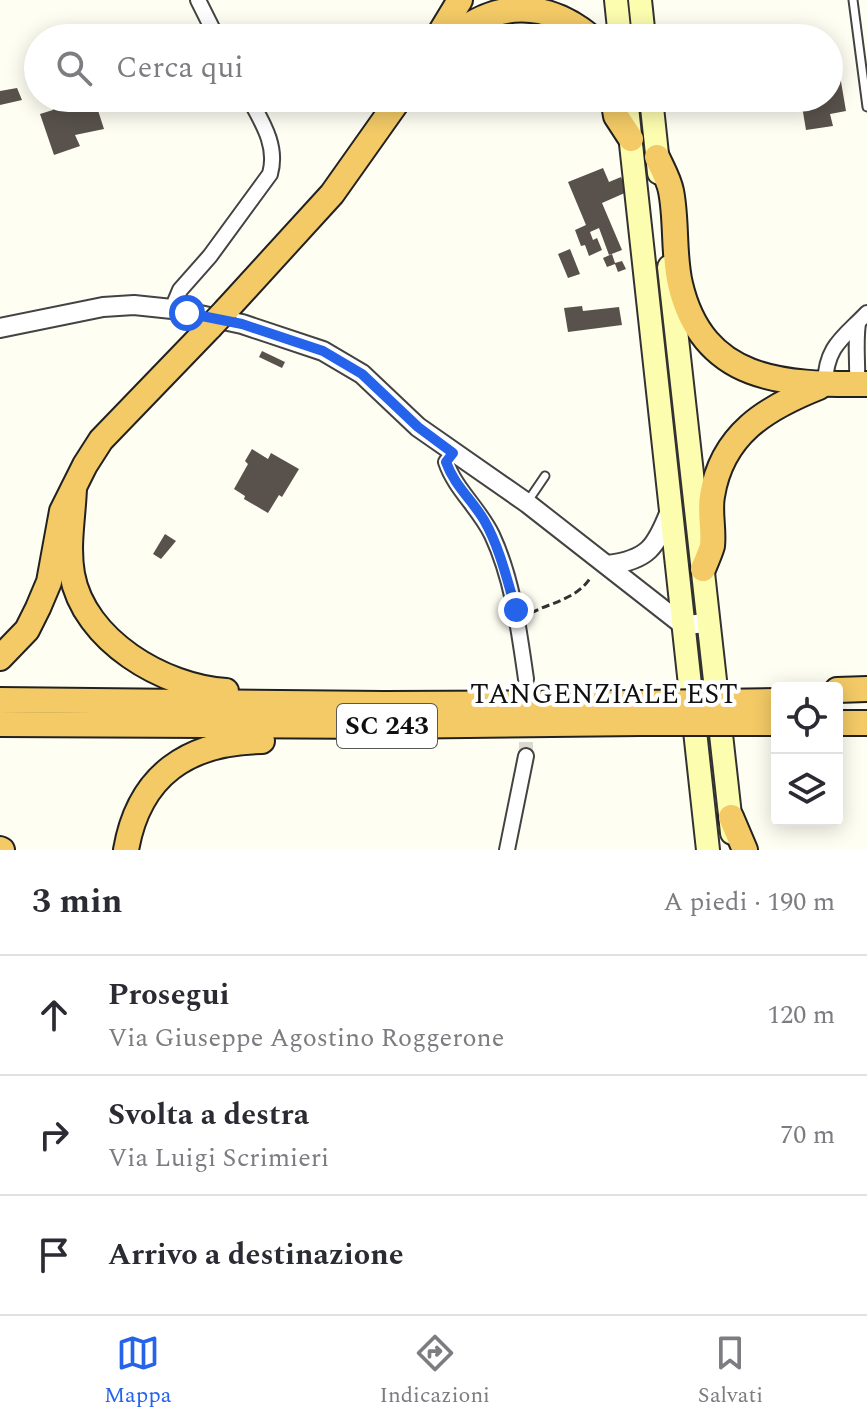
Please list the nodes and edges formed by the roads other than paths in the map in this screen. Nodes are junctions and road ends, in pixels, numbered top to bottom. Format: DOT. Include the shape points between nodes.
graph roads {
  1 [pos="198,0"];
  2 [pos="460,0"];
  3 [pos="616,0"];
  4 [pos="640,0"];
  5 [pos="853,0"];
  6 [pos="210,24"];
  7 [pos="445,24"];
  8 [pos="467,24"];
  9 [pos="573,24"];
  10 [pos="619,24"];
  11 [pos="643,24"];
  12 [pos="865,86"];
  13 [pos="867,107"];
  14 [pos="256,112"];
  15 [pos="390,112"];
  16 [pos="615,112"];
  17 [pos="628,112"];
  18 [pos="652,112"];
  19 [pos="631,139"];
  20 [pos="657,157"];
  21 [pos="172,309"];
  22 [pos="863,318"];
  23 [pos="0,328"];
  24 [pos="825,384"];
  25 [pos="862,384"];
  26 [pos="453,453"];
  27 [pos="545,476"];
  28 [pos="74,488"];
  29 [pos="527,503"];
  30 [pos="671,508"];
  31 [pos="608,565"];
  32 [pos="703,569"];
  33 [pos="709,623"];
  34 [pos="683,625"];
  35 [pos="0,658"];
  36 [pos="526,679"];
  37 [pos="867,689"];
  38 [pos="771,690"];
  39 [pos="843,690"];
  40 [pos="0,700"];
  41 [pos="843,701"];
  42 [pos="771,702"];
  43 [pos="867,702"];
  44 [pos="681,712"];
  45 [pos="383,715"];
  46 [pos="771,722"];
  47 [pos="843,723"];
  48 [pos="867,723"];
  49 [pos="0,724"];
  50 [pos="771,736"];
  51 [pos="843,737"];
  52 [pos="867,737"];
  53 [pos="526,756"];
  54 [pos="731,817"];
  55 [pos="126,850"];
  56 [pos="507,850"];
  57 [pos="708,850"];
  58 [pos="734,850"];
  59 [pos="745,850"];
  1 -- 6 [label="street"];
  2 -- 7 [label="highway"];
  3 -- 10 [label="main road"];
  4 -- 11 [label="main road"];
  5 -- 12 [label="lane"];
  8 -- 9 [label="highway" via="493,11 517,8 561,15"];
  12 -- 13 [label="lane"];
  14 -- 21 [label="street" via="269,137 274,160 270,174 180,290"];
  15 -- 28 [label="highway, bridge" via="332,194 101,440"];
  16 -- 19 [label="highway"];
  17 -- 19 [label="main road"];
  18 -- 20 [label="main road"];
  19 -- 30 [label="main road"];
  20 -- 24 [label="highway" via="671,188 680,284 701,333 715,350 764,378"];
  20 -- 32 [label="main road"];
  21 -- 23 [label="street" via="103,307"];
  21 -- 26 [label="street" via="242,324 323,351 362,374"];
  22 -- 24 [label="street" via="834,345"];
  22 -- 25 [label="street" via="855,344"];
  24 -- 25 [label="highway"];
  24 -- 32 [label="highway" via="766,411 742,432 718,468 712,545"];
  26 -- 29 [label="street"];
  26 -- 36 [label="street" via="446,462 451,476 493,537 516,610"];
  27 -- 29 [label="lane"];
  28 -- 35 [label="highway" via="62,511 49,582 38,608 27,630"];
  28 -- 45 [label="highway" via="72,576 91,616 125,653 199,687 331,693"];
  29 -- 31 [label="street"];
  30 -- 31 [label="street" via="648,552 631,562"];
  30 -- 34 [label="main road"];
  31 -- 34 [label="street"];
  32 -- 33 [label="main road"];
  33 -- 34 [label="street"];
  33 -- 54 [label="main road"];
  34 -- 57 [label="main road"];
  37 -- 39 [label="highway"];
  38 -- 44 [label="highway, bridge" via="740,691"];
  40 -- 45 [label="highway, TANGENZIALE EST / SC 243"];
  41 -- 43 [label="highway"];
  42 -- 44 [label="highway, TANGENZIALE EST / SC 243, bridge"];
  44 -- 45 [label="highway, TANGENZIALE EST / SC 243, bridge"];
  44 -- 46 [label="highway, TANGENZIALE EST / SC 243, bridge"];
  44 -- 50 [label="highway, bridge" via="742,735"];
  45 -- 49 [label="highway, TANGENZIALE EST / SC 243"];
  45 -- 55 [label="highway" via="327,739 237,741 179,761 149,789 137,809"];
  47 -- 48 [label="highway"];
  51 -- 52 [label="highway"];
  53 -- 56 [label="street"];
  54 -- 58 [label="main road"];
  54 -- 59 [label="highway"];
}
